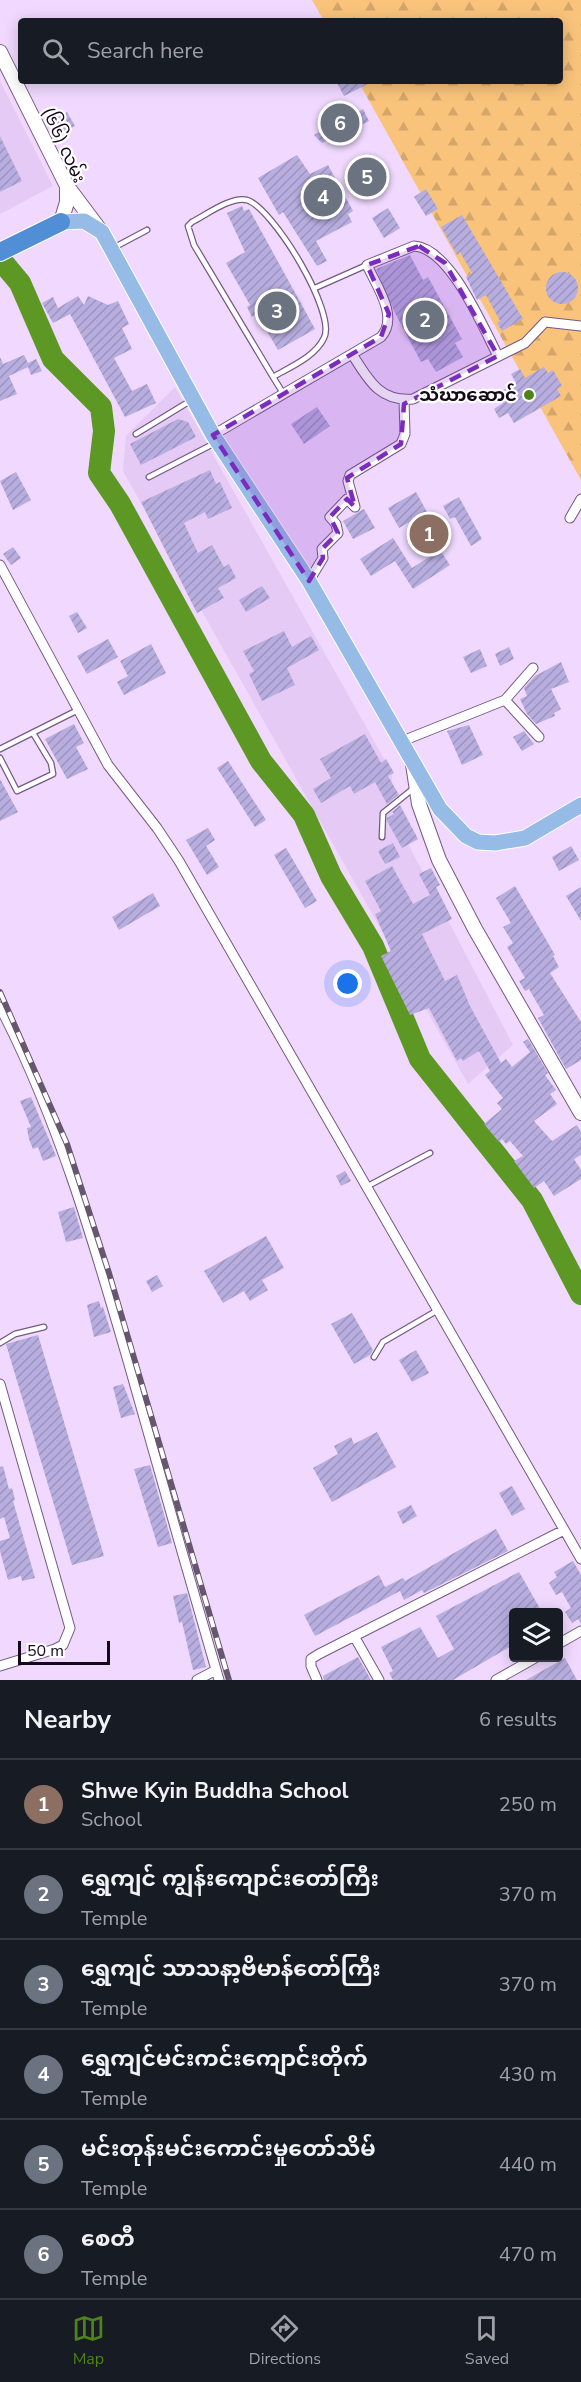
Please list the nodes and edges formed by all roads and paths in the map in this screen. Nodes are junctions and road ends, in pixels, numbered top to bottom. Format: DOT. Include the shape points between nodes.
graph roads {
  1 [pos="0,52"];
  2 [pos="67,186"];
  3 [pos="61,222"];
  4 [pos="147,230"];
  5 [pos="102,232"];
  6 [pos="111,249"];
  7 [pos="4,250"];
  8 [pos="367,265"];
  9 [pos="315,288"];
  10 [pos="581,326"];
  11 [pos="352,354"];
  12 [pos="498,356"];
  13 [pos="273,377"];
  14 [pos="283,393"];
  15 [pos="193,399"];
  16 [pos="404,400"];
  17 [pos="136,434"];
  18 [pos="215,439"];
  19 [pos="149,477"];
  20 [pos="581,500"];
  21 [pos="570,518"];
  22 [pos="0,565"];
  23 [pos="309,581"];
  24 [pos="532,668"];
  25 [pos="505,700"];
  26 [pos="78,710"];
  27 [pos="33,733"];
  28 [pos="539,737"];
  29 [pos="400,742"];
  30 [pos="0,749"];
  31 [pos="0,758"];
  32 [pos="413,764"];
  33 [pos="416,786"];
  34 [pos="581,805"];
  35 [pos="382,837"];
  36 [pos="0,1007"];
  37 [pos="581,1113"];
  38 [pos="430,1153"];
  39 [pos="368,1186"];
  40 [pos="438,1310"];
  41 [pos="44,1327"];
  42 [pos="0,1343"];
  43 [pos="374,1357"];
  44 [pos="0,1384"];
  45 [pos="564,1530"];
  46 [pos="581,1559"];
  47 [pos="581,1631"];
  48 [pos="354,1636"];
  49 [pos="563,1641"];
  50 [pos="528,1662"];
  51 [pos="0,1666"];
  52 [pos="218,1675"];
  53 [pos="197,1680"];
  54 [pos="317,1680"];
  55 [pos="379,1680"];
  56 [pos="496,1680"];
  1 -- 2 [label="street, (၆၆) လမ်း"];
  2 -- 3 [label="street, (၆၆) လမ်း"];
  2 -- 5 [label="street"];
  3 -- 5 [label="main road" via="84,221"];
  3 -- 7 [label="highway"];
  4 -- 6 [label="lane"];
  5 -- 6 [label="main road"];
  6 -- 15 [label="main road"];
  8 -- 9 [label="lane"];
  8 -- 11 [label="street" via="389,314 388,322 381,337"];
  8 -- 12 [label="street" via="414,246 435,254 468,299"];
  9 -- 13 [label="lane" via="327,322 325,338 315,351"];
  9 -- 13 [label="lane" via="273,220 254,204 236,200 188,226 194,245"];
  10 -- 12 [label="street" via="545,322 525,343"];
  11 -- 14 [label="street"];
  11 -- 16 [label="street" via="372,385 387,396"];
  12 -- 16 [label="street"];
  13 -- 14 [label="lane"];
  14 -- 18 [label="street"];
  15 -- 17 [label="lane"];
  15 -- 18 [label="main road"];
  16 -- 23 [label="street" via="405,434 401,444 350,475 355,507 347,499 330,517 338,533 322,549 323,558"];
  18 -- 19 [label="lane"];
  18 -- 23 [label="main road"];
  20 -- 21 [label="street"];
  22 -- 26 [label="street"];
  23 -- 29 [label="main road"];
  24 -- 25 [label="street"];
  25 -- 28 [label="street"];
  25 -- 29 [label="street"];
  26 -- 27 [label="lane"];
  26 -- 39 [label="street" via="108,765 178,861"];
  27 -- 30 [label="lane"];
  27 -- 31 [label="lane" via="51,764 53,774 49,778 17,791"];
  29 -- 32 [label="main road"];
  32 -- 33 [label="street"];
  32 -- 34 [label="main road" via="440,809 466,836 478,842 525,837"];
  33 -- 35 [label="lane" via="383,813"];
  33 -- 37 [label="street" via="439,860"];
  36 -- 52 [label="street" via="43,1101 100,1261"];
  38 -- 39 [label="lane"];
  39 -- 40 [label="street"];
  40 -- 43 [label="lane" via="383,1341"];
  40 -- 45 [label="street"];
  41 -- 42 [label="lane" via="15,1334"];
  44 -- 51 [label="street" via="70,1628 63,1645"];
  45 -- 46 [label="street"];
  45 -- 48 [label="street"];
  47 -- 49 [label="street"];
  48 -- 54 [label="street" via="311,1659"];
  48 -- 55 [label="street"];
  50 -- 56 [label="street"];
  52 -- 53 [label="street"];
}
